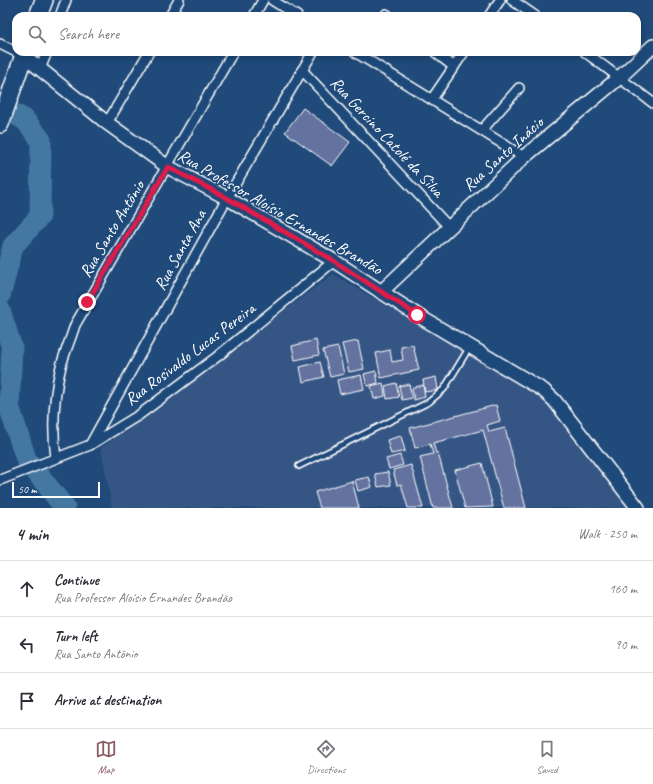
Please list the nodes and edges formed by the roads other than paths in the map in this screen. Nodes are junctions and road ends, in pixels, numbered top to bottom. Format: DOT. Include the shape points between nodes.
graph roads {
  1 [pos="44,0"];
  2 [pos="66,0"];
  3 [pos="179,0"];
  4 [pos="263,0"];
  5 [pos="272,0"];
  6 [pos="500,0"];
  7 [pos="512,0"];
  8 [pos="40,12"];
  9 [pos="62,12"];
  10 [pos="172,12"];
  11 [pos="256,12"];
  12 [pos="291,12"];
  13 [pos="492,12"];
  14 [pos="529,12"];
  15 [pos="0,44"];
  16 [pos="653,46"];
  17 [pos="12,49"];
  18 [pos="19,56"];
  19 [pos="24,56"];
  20 [pos="45,56"];
  21 [pos="147,56"];
  22 [pos="231,56"];
  23 [pos="310,56"];
  24 [pos="361,56"];
  25 [pos="440,56"];
  26 [pos="461,56"];
  27 [pos="591,56"];
  28 [pos="454,67"];
  29 [pos="40,69"];
  30 [pos="302,70"];
  31 [pos="620,77"];
  32 [pos="519,88"];
  33 [pos="432,99"];
  34 [pos="653,103"];
  35 [pos="0,123"];
  36 [pos="107,123"];
  37 [pos="482,130"];
  38 [pos="524,157"];
  39 [pos="168,167"];
  40 [pos="227,198"];
  41 [pos="448,226"];
  42 [pos="334,261"];
  43 [pos="381,292"];
  44 [pos="470,346"];
  45 [pos="90,445"];
  46 [pos="56,458"];
  47 [pos="299,466"];
  48 [pos="0,480"];
  49 [pos="638,508"];
  1 -- 8 [label="highway"];
  2 -- 9 [label="street"];
  3 -- 10 [label="street"];
  4 -- 11 [label="street"];
  5 -- 12 [label="street"];
  6 -- 13 [label="street"];
  7 -- 14 [label="street"];
  15 -- 17 [label="street"];
  16 -- 31 [label="street, Rua Santo Inácio"];
  18 -- 35 [label="highway" via="10,98"];
  19 -- 29 [label="street, Rua Professor Aloísio Ernandes Brandão"];
  20 -- 29 [label="street"];
  21 -- 36 [label="street"];
  22 -- 39 [label="street, Rua Santo Antônio"];
  23 -- 30 [label="street, Rua Santa Ana"];
  24 -- 33 [label="street"];
  25 -- 28 [label="street"];
  26 -- 28 [label="street"];
  27 -- 31 [label="street"];
  28 -- 33 [label="street"];
  29 -- 36 [label="street, Rua Professor Aloísio Ernandes Brandão"];
  30 -- 40 [label="street, Rua Santa Ana"];
  30 -- 41 [label="street, Rua Gercino Catolé da Silva"];
  31 -- 34 [label="street"];
  31 -- 38 [label="street, Rua Santo Inácio"];
  32 -- 37 [label="street"];
  33 -- 37 [label="street"];
  36 -- 39 [label="street, Rua Professor Aloísio Ernandes Brandão"];
  37 -- 38 [label="street"];
  38 -- 41 [label="street, Rua Santo Inácio"];
  39 -- 40 [label="street, Rua Professor Aloísio Ernandes Brandão"];
  39 -- 46 [label="street, Rua Santo Antônio" via="75,325 61,366 55,414"];
  40 -- 42 [label="street, Rua Professor Aloísio Ernandes Brandão"];
  40 -- 45 [label="street, Rua Santa Ana"];
  41 -- 43 [label="street, Rua Santo Inácio"];
  42 -- 43 [label="street, Rua Professor Aloísio Ernandes Brandão"];
  42 -- 45 [label="street, Rua Rosivaldo Lucas Pereira" via="218,356 139,415"];
  43 -- 44 [label="street, Rua Professor Aloísio Ernandes Brandão"];
  44 -- 47 [label="lane" via="444,388 429,402"];
  44 -- 49 [label="street, Rua Professor Aloísio Ernandes Brandão" via="543,390 554,400"];
  45 -- 46 [label="street, Rua Rosivaldo Lucas Pereira"];
  46 -- 48 [label="street, Rua Rosivaldo Lucas Pereira"];
}
